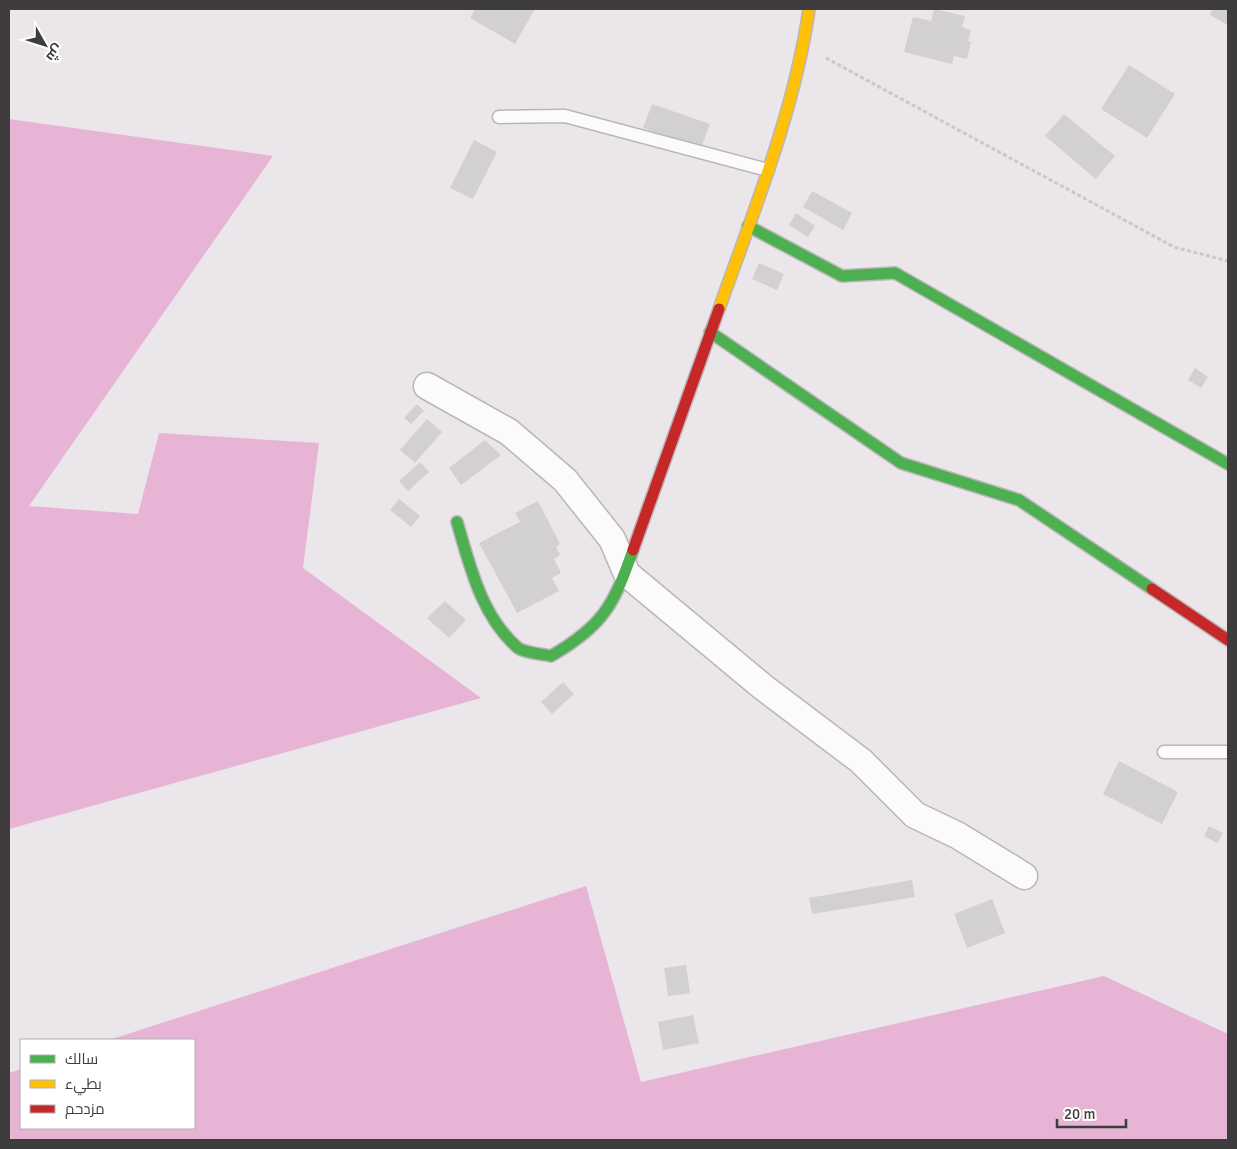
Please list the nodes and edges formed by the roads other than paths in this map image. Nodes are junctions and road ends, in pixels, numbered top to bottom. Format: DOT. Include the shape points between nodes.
graph roads {
  1 [pos="809,9"];
  2 [pos="499,117"];
  3 [pos="768,170"];
  4 [pos="748,226"];
  5 [pos="710,332"];
  6 [pos="427,386"];
  7 [pos="1228,464"];
  8 [pos="457,522"];
  9 [pos="627,574"];
  10 [pos="1228,640"];
  11 [pos="1164,752"];
  12 [pos="1228,752"];
  13 [pos="1024,876"];
  1 -- 3 [label="street" via="804,46"];
  2 -- 3 [label="lane" via="565,116"];
  3 -- 4 [label="street"];
  4 -- 5 [label="street"];
  4 -- 7 [label="street" via="842,276 895,272"];
  5 -- 9 [label="street"];
  5 -- 10 [label="street" via="901,463 1019,500"];
  6 -- 9 [label="street" via="509,432 565,480 612,539"];
  8 -- 9 [label="street" via="476,588 493,618 519,649 551,656 580,638 601,617"];
  9 -- 13 [label="street" via="763,687 861,761 915,815 957,835"];
  11 -- 12 [label="lane"];
}
